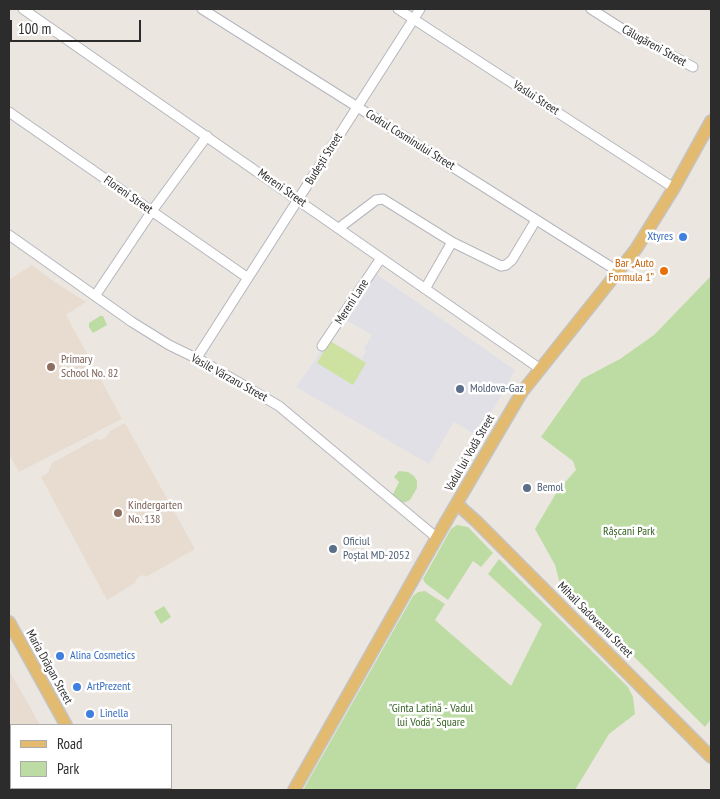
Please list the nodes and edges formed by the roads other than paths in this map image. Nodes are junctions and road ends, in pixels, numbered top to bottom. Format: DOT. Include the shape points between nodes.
graph roads {
  1 [pos="23,9"];
  2 [pos="202,9"];
  3 [pos="398,9"];
  4 [pos="420,9"];
  5 [pos="591,9"];
  6 [pos="414,19"];
  7 [pos="692,67"];
  8 [pos="357,107"];
  9 [pos="9,112"];
  10 [pos="711,121"];
  11 [pos="208,136"];
  12 [pos="674,188"];
  13 [pos="299,200"];
  14 [pos="152,212"];
  15 [pos="536,220"];
  16 [pos="339,228"];
  17 [pos="9,235"];
  18 [pos="452,242"];
  19 [pos="381,258"];
  20 [pos="619,272"];
  21 [pos="248,278"];
  22 [pos="425,289"];
  23 [pos="95,296"];
  24 [pos="322,346"];
  25 [pos="196,358"];
  26 [pos="540,368"];
  27 [pos="457,504"];
  28 [pos="437,538"];
  29 [pos="9,622"];
  30 [pos="65,724"];
  31 [pos="711,757"];
  32 [pos="294,790"];
  1 -- 11 [label="street, Mereni Street"];
  2 -- 8 [label="street, Codrul Cosminului Street"];
  3 -- 6 [label="street, Vaslui Street"];
  4 -- 6 [label="street, Budești Street"];
  5 -- 7 [label="street, Călugăreni Street"];
  6 -- 8 [label="street, Budești Street"];
  6 -- 12 [label="street, Vaslui Street"];
  8 -- 13 [label="street, Budești Street"];
  8 -- 15 [label="street, Codrul Cosminului Street"];
  9 -- 14 [label="street, Floreni Street"];
  10 -- 12 [label="main road, Vadul lui Vodă Street"];
  11 -- 13 [label="street, Mereni Street"];
  11 -- 14 [label="street"];
  12 -- 20 [label="main road, Vadul lui Vodă Street"];
  13 -- 16 [label="street, Mereni Street"];
  13 -- 21 [label="street, Budești Street"];
  14 -- 21 [label="street, Floreni Street"];
  14 -- 23 [label="street"];
  15 -- 18 [label="street" via="506,265"];
  15 -- 20 [label="street, Codrul Cosminului Street"];
  16 -- 18 [label="street" via="376,200 382,199"];
  16 -- 19 [label="street, Mereni Street"];
  17 -- 23 [label="street, Vasile Vărzaru Street"];
  18 -- 22 [label="street"];
  19 -- 22 [label="street, Mereni Street"];
  19 -- 24 [label="street, Mereni Lane"];
  20 -- 26 [label="main road, Vadul lui Vodă Street"];
  21 -- 25 [label="street, Budești Street"];
  22 -- 26 [label="street, Mereni Street"];
  23 -- 25 [label="street, Vasile Vărzaru Street" via="169,345"];
  25 -- 28 [label="street, Vasile Vărzaru Street" via="285,410"];
  26 -- 27 [label="main road, Vadul lui Vodă Street" via="522,392"];
  27 -- 28 [label="main road, Vadul lui Vodă Street"];
  27 -- 31 [label="main road, Mihail Sadoveanu Street"];
  28 -- 32 [label="main road, Vadul lui Vodă Street"];
  29 -- 30 [label="main road, Maria Drăgan Street"];
}
